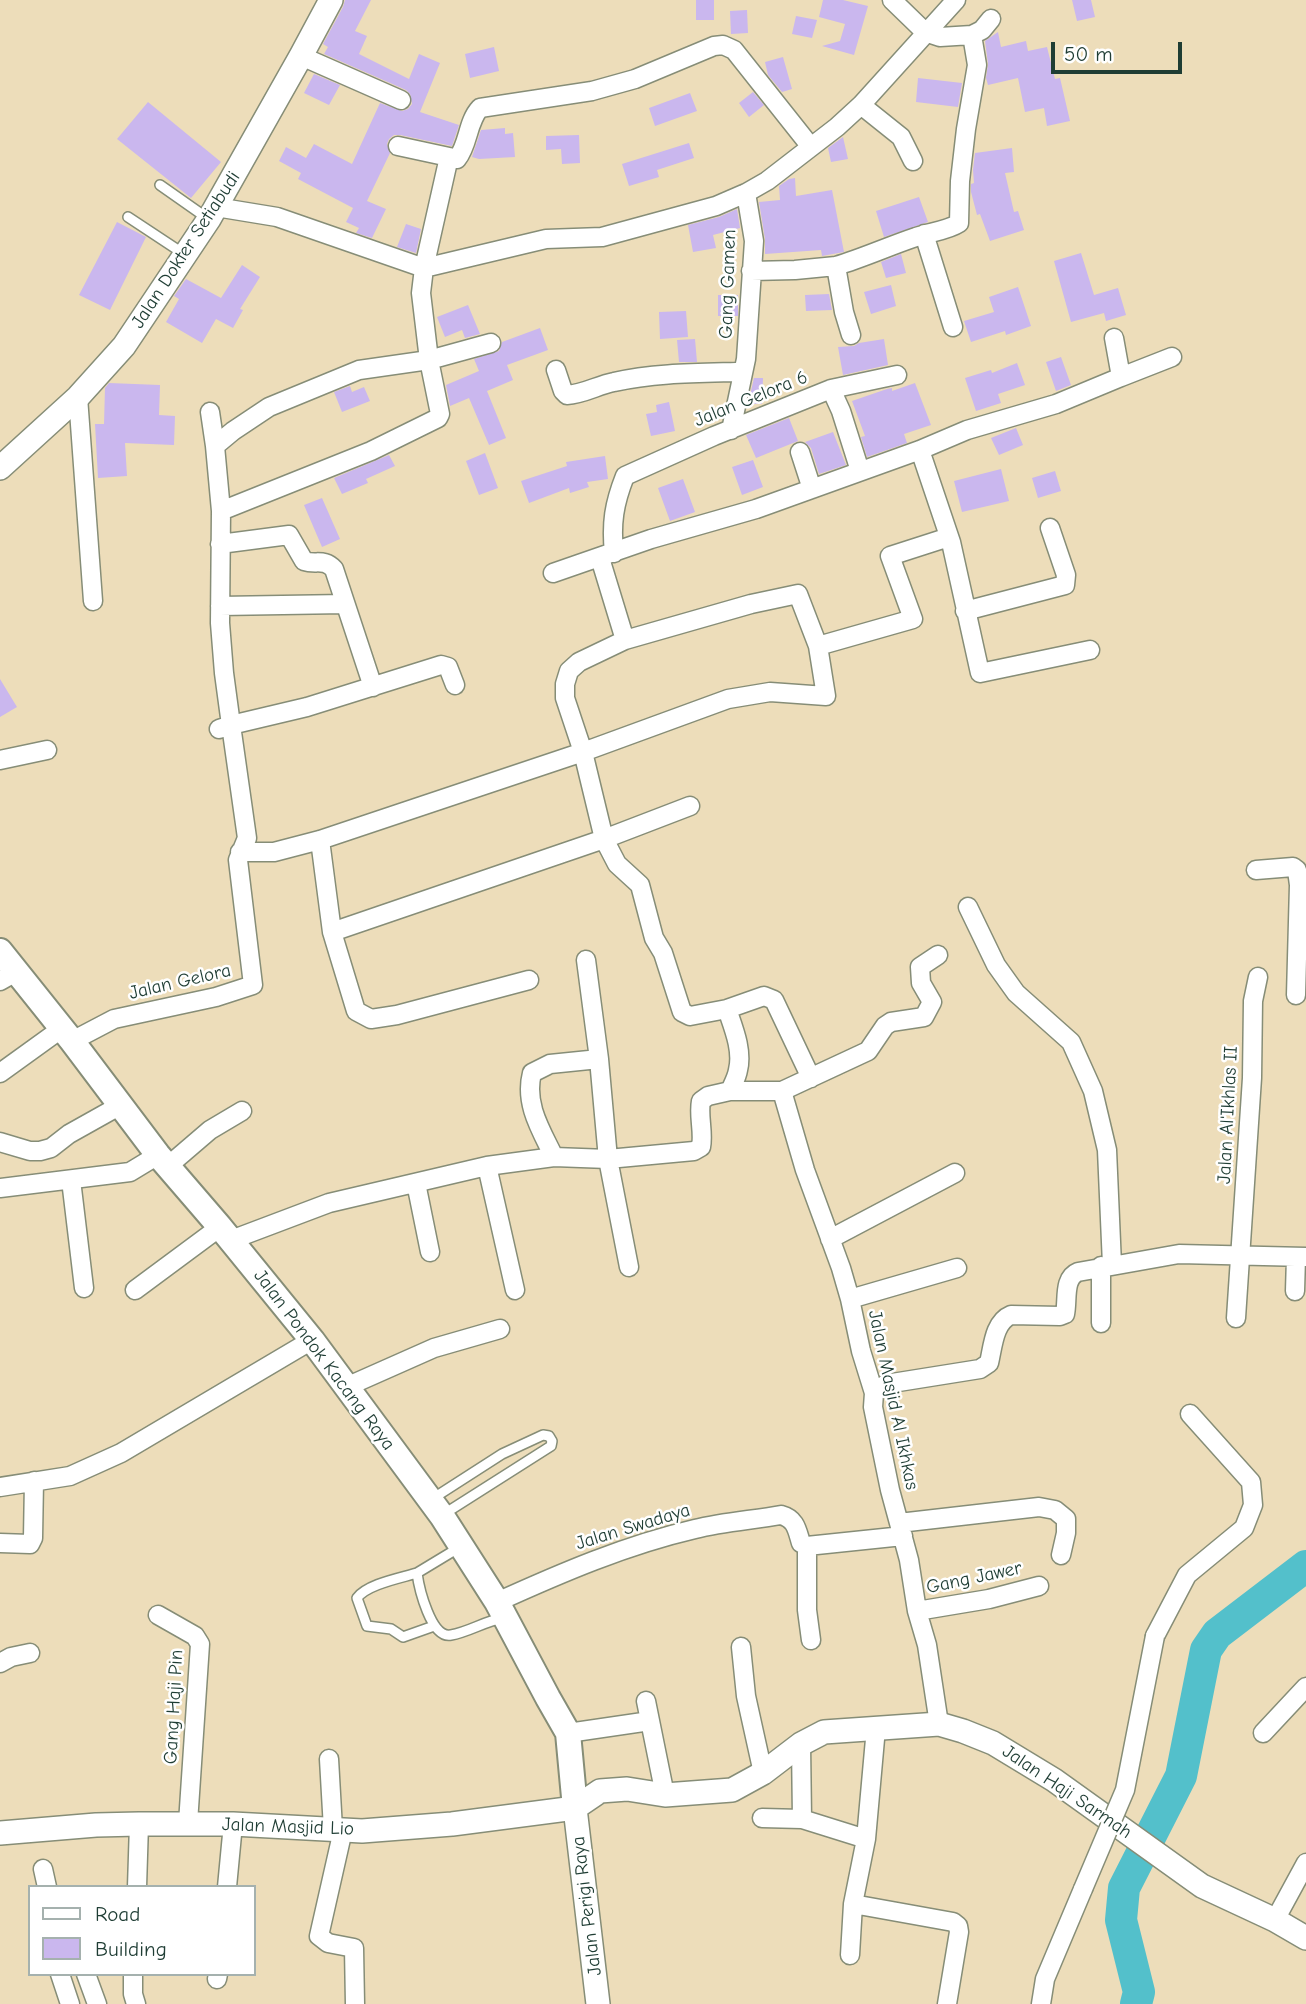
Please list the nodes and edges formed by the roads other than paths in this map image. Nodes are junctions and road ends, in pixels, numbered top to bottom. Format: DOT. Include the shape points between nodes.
graph roads {
  1 [pos="331,0"];
  2 [pos="892,0"];
  3 [pos="956,0"];
  4 [pos="992,19"];
  5 [pos="925,32"];
  6 [pos="972,35"];
  7 [pos="301,56"];
  8 [pos="401,100"];
  9 [pos="861,105"];
  10 [pos="398,146"];
  11 [pos="811,147"];
  12 [pos="449,157"];
  13 [pos="913,161"];
  14 [pos="160,185"];
  15 [pos="746,193"];
  16 [pos="212,213"];
  17 [pos="128,218"];
  18 [pos="924,234"];
  19 [pos="184,254"];
  20 [pos="835,266"];
  21 [pos="424,268"];
  22 [pos="751,271"];
  23 [pos="953,327"];
  24 [pos="851,335"];
  25 [pos="1114,338"];
  26 [pos="491,344"];
  27 [pos="1172,357"];
  28 [pos="429,360"];
  29 [pos="556,370"];
  30 [pos="897,375"];
  31 [pos="741,377"];
  32 [pos="1121,377"];
  33 [pos="831,389"];
  34 [pos="78,397"];
  35 [pos="210,412"];
  36 [pos="731,429"];
  37 [pos="215,446"];
  38 [pos="920,450"];
  39 [pos="800,452"];
  40 [pos="0,468"];
  41 [pos="860,471"];
  42 [pos="812,489"];
  43 [pos="221,510"];
  44 [pos="1050,528"];
  45 [pos="949,537"];
  46 [pos="220,544"];
  47 [pos="607,555"];
  48 [pos="553,573"];
  49 [pos="93,601"];
  50 [pos="345,604"];
  51 [pos="220,606"];
  52 [pos="965,611"];
  53 [pos="625,640"];
  54 [pos="818,646"];
  55 [pos="1090,650"];
  56 [pos="455,685"];
  57 [pos="373,687"];
  58 [pos="225,727"];
  59 [pos="47,750"];
  60 [pos="583,752"];
  61 [pos="0,760"];
  62 [pos="690,806"];
  63 [pos="604,839"];
  64 [pos="320,840"];
  65 [pos="240,852"];
  66 [pos="1256,870"];
  67 [pos="1303,885"];
  68 [pos="968,907"];
  69 [pos="332,932"];
  70 [pos="0,951"];
  71 [pos="938,955"];
  72 [pos="586,960"];
  73 [pos="8,977"];
  74 [pos="1258,977"];
  75 [pos="529,980"];
  76 [pos="1296,995"];
  77 [pos="727,1009"];
  78 [pos="66,1035"];
  79 [pos="599,1059"];
  80 [pos="0,1073"];
  81 [pos="811,1078"];
  82 [pos="730,1091"];
  83 [pos="782,1091"];
  84 [pos="119,1105"];
  85 [pos="242,1111"];
  86 [pos="0,1142"];
  87 [pos="554,1157"];
  88 [pos="608,1159"];
  89 [pos="163,1161"];
  90 [pos="487,1166"];
  91 [pos="955,1173"];
  92 [pos="71,1180"];
  93 [pos="416,1183"];
  94 [pos="0,1188"];
  95 [pos="226,1233"];
  96 [pos="830,1239"];
  97 [pos="430,1252"];
  98 [pos="1241,1256"];
  99 [pos="1301,1257"];
  100 [pos="1106,1266"];
  101 [pos="629,1267"];
  102 [pos="957,1268"];
  103 [pos="84,1288"];
  104 [pos="135,1290"];
  105 [pos="515,1290"];
  106 [pos="1295,1291"];
  107 [pos="850,1300"];
  108 [pos="1236,1318"];
  109 [pos="1101,1323"];
  110 [pos="500,1329"];
  111 [pos="312,1340"];
  112 [pos="346,1387"];
  113 [pos="874,1393"];
  114 [pos="1190,1414"];
  115 [pos="34,1481"];
  116 [pos="0,1487"];
  117 [pos="436,1508"];
  118 [pos="901,1530"];
  119 [pos="0,1543"];
  120 [pos="460,1546"];
  121 [pos="807,1546"];
  122 [pos="1061,1555"];
  123 [pos="417,1573"];
  124 [pos="1039,1586"];
  125 [pos="501,1610"];
  126 [pos="917,1611"];
  127 [pos="158,1615"];
  128 [pos="434,1626"];
  129 [pos="811,1640"];
  130 [pos="741,1647"];
  131 [pos="30,1653"];
  132 [pos="0,1663"];
  133 [pos="1306,1687"];
  134 [pos="646,1701"];
  135 [pos="650,1721"];
  136 [pos="939,1724"];
  137 [pos="876,1728"];
  138 [pos="568,1732"];
  139 [pos="1263,1733"];
  140 [pos="801,1744"];
  141 [pos="329,1759"];
  142 [pos="763,1773"];
  143 [pos="665,1795"];
  144 [pos="575,1808"];
  145 [pos="762,1818"];
  146 [pos="802,1819"];
  147 [pos="188,1823"];
  148 [pos="139,1824"];
  149 [pos="233,1824"];
  150 [pos="338,1830"];
  151 [pos="0,1833"];
  152 [pos="866,1839"];
  153 [pos="1306,1863"];
  154 [pos="43,1869"];
  155 [pos="47,1885"];
  156 [pos="137,1885"];
  157 [pos="227,1885"];
  158 [pos="853,1904"];
  159 [pos="1275,1920"];
  160 [pos="1306,1938"];
  161 [pos="850,1955"];
  162 [pos="61,1976"];
  163 [pos="87,1976"];
  164 [pos="134,1976"];
  165 [pos="70,2004"];
  166 [pos="97,2004"];
  167 [pos="136,2004"];
  168 [pos="355,2004"];
  169 [pos="598,2004"];
  170 [pos="947,2004"];
  171 [pos="1041,2004"];
  1 -- 7 [label="street, Jalan Dokter Setiabudi"];
  2 -- 5 [label="street"];
  3 -- 5 [label="street"];
  4 -- 6 [label="street"];
  5 -- 6 [label="street" via="940,37"];
  5 -- 9 [label="street"];
  6 -- 18 [label="street" via="977,65 960,181 960,218 954,226"];
  7 -- 8 [label="street"];
  7 -- 16 [label="street, Jalan Dokter Setiabudi"];
  9 -- 11 [label="street"];
  9 -- 13 [label="street" via="901,138"];
  10 -- 12 [label="street"];
  11 -- 12 [label="street" via="734,50 714,46 593,91 484,106 475,114 462,153 457,159"];
  11 -- 15 [label="street"];
  12 -- 21 [label="street"];
  14 -- 16 [label="lane"];
  15 -- 21 [label="street" via="716,206 602,237 546,239"];
  15 -- 22 [label="street, Gang Gamen" via="754,241"];
  16 -- 19 [label="street, Jalan Dokter Setiabudi"];
  16 -- 21 [label="street" via="276,217"];
  17 -- 19 [label="lane"];
  18 -- 20 [label="street"];
  18 -- 23 [label="street"];
  19 -- 34 [label="street, Jalan Dokter Setiabudi" via="124,346"];
  20 -- 22 [label="street"];
  20 -- 24 [label="street"];
  21 -- 28 [label="street" via="421,293"];
  22 -- 31 [label="street, Gang Gamen"];
  25 -- 32 [label="street"];
  26 -- 28 [label="street"];
  27 -- 32 [label="street"];
  28 -- 37 [label="street" via="359,370 320,385 269,407"];
  28 -- 43 [label="street" via="440,414 435,421"];
  29 -- 31 [label="street" via="567,395 657,376 739,372"];
  30 -- 33 [label="street, Jalan Gelora 6"];
  31 -- 36 [label="street, Gang Gamen"];
  32 -- 38 [label="street"];
  33 -- 36 [label="street, Jalan Gelora 6"];
  33 -- 41 [label="street"];
  34 -- 40 [label="street, Jalan Dokter Setiabudi"];
  34 -- 49 [label="street"];
  35 -- 37 [label="street"];
  36 -- 47 [label="street, Jalan Gelora 6" via="625,476"];
  37 -- 43 [label="street"];
  38 -- 41 [label="street"];
  38 -- 45 [label="street"];
  39 -- 42 [label="street"];
  41 -- 42 [label="street"];
  42 -- 47 [label="street"];
  43 -- 46 [label="street"];
  44 -- 52 [label="street" via="1066,575 1065,585"];
  45 -- 52 [label="street"];
  45 -- 54 [label="street" via="890,556 913,619"];
  46 -- 50 [label="street" via="289,535 304,561 324,561 334,569"];
  46 -- 51 [label="street"];
  47 -- 48 [label="street"];
  47 -- 53 [label="street"];
  50 -- 51 [label="street"];
  50 -- 57 [label="street"];
  51 -- 58 [label="street"];
  52 -- 55 [label="street" via="980,673"];
  53 -- 54 [label="street" via="798,594"];
  53 -- 60 [label="street" via="569,671 565,698"];
  54 -- 60 [label="street" via="826,696 770,692 728,699"];
  56 -- 57 [label="street" via="448,667 441,665"];
  57 -- 58 [label="street"];
  58 -- 65 [label="street" via="247,838"];
  59 -- 61 [label="street"];
  60 -- 63 [label="street"];
  60 -- 64 [label="street"];
  62 -- 63 [label="street"];
  63 -- 69 [label="street"];
  63 -- 77 [label="street" via="617,864 640,885 682,1012 690,1016"];
  64 -- 65 [label="street" via="274,852"];
  64 -- 69 [label="street"];
  65 -- 78 [label="street, Jalan Gelora" via="253,985"];
  66 -- 67 [label="street" via="1293,867"];
  67 -- 76 [label="street"];
  68 -- 100 [label="street" via="996,965 1016,993 1071,1042 1093,1091 1107,1150"];
  69 -- 75 [label="street" via="356,1011 371,1019"];
  70 -- 73 [label="main road, Jalan Pondok Kacang Raya"];
  71 -- 81 [label="street" via="920,967 921,983 932,1002 923,1017 891,1022 867,1051"];
  72 -- 79 [label="street"];
  73 -- 78 [label="main road, Jalan Pondok Kacang Raya"];
  74 -- 98 [label="street, Jalan Al'Ikhlas II" via="1253,1001"];
  77 -- 81 [label="street" via="764,996 774,1000"];
  77 -- 82 [label="street" via="740,1060"];
  78 -- 80 [label="street"];
  78 -- 84 [label="main road, Jalan Pondok Kacang Raya"];
  79 -- 87 [label="street" via="550,1063 532,1073 532,1110"];
  79 -- 88 [label="street"];
  81 -- 83 [label="street"];
  82 -- 83 [label="street"];
  82 -- 88 [label="street" via="701,1101 702,1141 694,1151"];
  83 -- 96 [label="street, Jalan Masjid Al Ikhkas"];
  84 -- 86 [label="street" via="40,1151"];
  84 -- 89 [label="main road, Jalan Pondok Kacang Raya"];
  85 -- 89 [label="street"];
  87 -- 88 [label="street"];
  87 -- 90 [label="street"];
  88 -- 101 [label="street"];
  89 -- 92 [label="street" via="130,1172"];
  89 -- 95 [label="main road, Jalan Pondok Kacang Raya"];
  90 -- 93 [label="street"];
  90 -- 105 [label="street"];
  91 -- 96 [label="street"];
  92 -- 94 [label="street"];
  92 -- 103 [label="street"];
  93 -- 95 [label="street"];
  93 -- 97 [label="street"];
  95 -- 104 [label="street"];
  95 -- 111 [label="main road, Jalan Pondok Kacang Raya"];
  96 -- 107 [label="street, Jalan Masjid Al Ikhkas"];
  98 -- 99 [label="street"];
  98 -- 100 [label="street" via="1179,1254"];
  98 -- 108 [label="street, Jalan Al'Ikhlas II"];
  99 -- 106 [label="street"];
  100 -- 109 [label="street"];
  100 -- 113 [label="street" via="1073,1274 1068,1281 1065,1314 1006,1316 997,1329 986,1367 886,1384"];
  102 -- 107 [label="street"];
  107 -- 113 [label="street, Jalan Masjid Al Ikhkas"];
  110 -- 112 [label="street" via="434,1348"];
  111 -- 112 [label="main road, Jalan Pondok Kacang Raya"];
  111 -- 115 [label="street" via="121,1452 70,1476"];
  112 -- 117 [label="main road, Jalan Pondok Kacang Raya"];
  113 -- 118 [label="street, Jalan Masjid Al Ikhkas" via="873,1407"];
  114 -- 171 [label="street, bridge" via="1251,1482 1253,1505 1244,1528 1187,1575 1155,1636 1125,1790 1045,1979"];
  115 -- 116 [label="street"];
  115 -- 119 [label="street" via="30,1544"];
  117 -- 117 [label="lane" via="502,1454 549,1436 551,1446"];
  117 -- 120 [label="main road, Jalan Pondok Kacang Raya"];
  118 -- 121 [label="street"];
  118 -- 122 [label="street" via="1039,1507 1055,1510 1066,1520"];
  118 -- 126 [label="street, Jalan Masjid Al Ikhkas"];
  120 -- 123 [label="lane"];
  120 -- 125 [label="main road, Jalan Pondok Kacang Raya"];
  121 -- 125 [label="street, Jalan Swadaya" via="801,1543 795,1524 781,1515 697,1528 575,1567"];
  121 -- 129 [label="street"];
  123 -- 128 [label="lane"];
  123 -- 128 [label="lane" via="361,1592 357,1598 367,1626 391,1629 403,1637"];
  124 -- 126 [label="street, Gang Jawer"];
  125 -- 128 [label="lane" via="492,1620 450,1636"];
  125 -- 138 [label="main road, Jalan Pondok Kacang Raya"];
  126 -- 136 [label="street, Jalan Masjid Al Ikhkas"];
  127 -- 147 [label="street, Gang Haji Pin" via="195,1636 200,1644"];
  130 -- 142 [label="street" via="746,1696"];
  131 -- 132 [label="street"];
  133 -- 139 [label="street"];
  134 -- 135 [label="street"];
  135 -- 138 [label="street"];
  135 -- 143 [label="street"];
  136 -- 137 [label="street, Jalan Haji Sarmah"];
  136 -- 159 [label="street, Jalan Haji Sarmah" via="993,1743 1054,1780 1202,1886"];
  137 -- 140 [label="street, Jalan Haji Sarmah" via="824,1732"];
  137 -- 152 [label="street"];
  138 -- 144 [label="main road, Jalan Pondok Kacang Raya"];
  140 -- 142 [label="street, Jalan Haji Sarmah"];
  140 -- 146 [label="street"];
  141 -- 150 [label="street"];
  142 -- 143 [label="street, Jalan Haji Sarmah" via="732,1790"];
  143 -- 144 [label="street, Jalan Haji Sarmah" via="627,1789 600,1791"];
  144 -- 150 [label="street, Jalan Masjid Lio" via="453,1824"];
  144 -- 169 [label="street, Jalan Perigi Raya"];
  145 -- 146 [label="street"];
  146 -- 152 [label="street"];
  147 -- 148 [label="street, Jalan Masjid Lio"];
  147 -- 149 [label="street, Jalan Masjid Lio"];
  148 -- 151 [label="street, Jalan Masjid Lio"];
  148 -- 156 [label="street"];
  149 -- 150 [label="street, Jalan Masjid Lio"];
  149 -- 157 [label="street"];
  150 -- 168 [label="street" via="319,1936 328,1943 354,1948"];
  152 -- 158 [label="street"];
  153 -- 159 [label="street"];
  154 -- 155 [label="street"];
  158 -- 161 [label="street"];
  158 -- 170 [label="street" via="958,1926"];
  159 -- 160 [label="street, Jalan Haji Sarmah"];
  162 -- 165 [label="street"];
  163 -- 166 [label="street"];
  164 -- 167 [label="street"];
}
